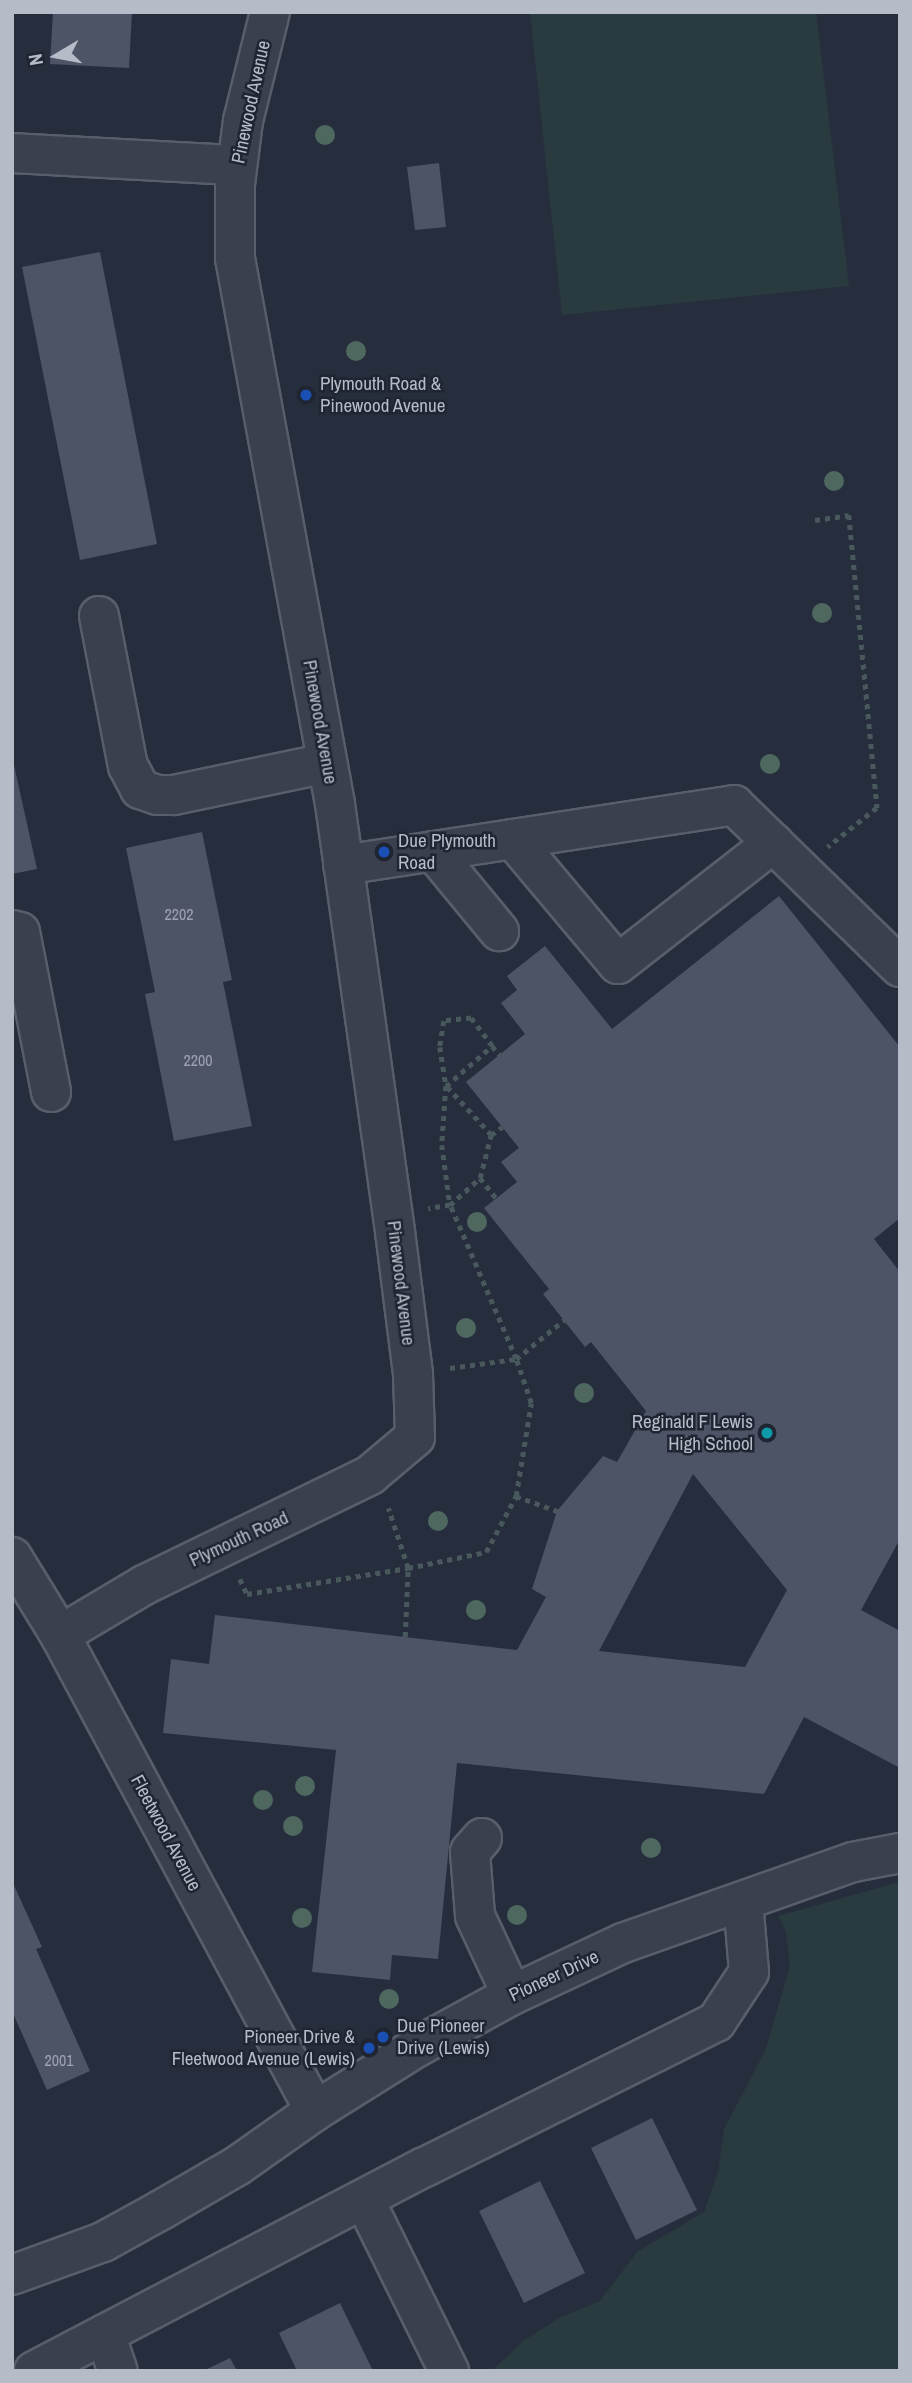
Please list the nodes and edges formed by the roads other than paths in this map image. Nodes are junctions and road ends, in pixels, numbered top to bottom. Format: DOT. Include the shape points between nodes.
graph roads {
  1 [pos="270,12"];
  2 [pos="12,153"];
  3 [pos="237,165"];
  4 [pos="99,616"];
  5 [pos="327,763"];
  6 [pos="513,839"];
  7 [pos="773,843"];
  8 [pos="433,851"];
  9 [pos="343,865"];
  10 [pos="12,930"];
  11 [pos="499,931"];
  12 [pos="900,967"];
  13 [pos="51,1092"];
  14 [pos="415,1437"];
  15 [pos="12,1557"];
  16 [pos="60,1635"];
  17 [pos="482,1838"];
  18 [pos="900,1853"];
  19 [pos="743,1901"];
  20 [pos="512,1995"];
  21 [pos="315,2111"];
  22 [pos="364,2199"];
  23 [pos="12,2275"];
  24 [pos="105,2334"];
  25 [pos="34,2371"];
  26 [pos="118,2371"];
  27 [pos="449,2371"];
  1 -- 3 [label="street, Pinewood Avenue"];
  2 -- 3 [label="street"];
  3 -- 5 [label="street, Pinewood Avenue" via="235,258"];
  4 -- 5 [label="street" via="128,766 140,789 174,795"];
  5 -- 9 [label="street, Pinewood Avenue"];
  6 -- 7 [label="street" via="734,805"];
  6 -- 7 [label="street" via="618,964"];
  6 -- 8 [label="street"];
  7 -- 12 [label="street"];
  8 -- 9 [label="street"];
  8 -- 11 [label="street"];
  9 -- 14 [label="street, Pinewood Avenue" via="413,1374"];
  10 -- 13 [label="street" via="20,932"];
  14 -- 16 [label="street, Plymouth Road" via="370,1475 146,1584"];
  15 -- 16 [label="street, Fleetwood Avenue"];
  16 -- 21 [label="street, Fleetwood Avenue"];
  17 -- 20 [label="street" via="470,1852 475,1916"];
  18 -- 19 [label="street, Pioneer Drive" via="853,1862"];
  19 -- 20 [label="street, Pioneer Drive" via="624,1943"];
  19 -- 22 [label="street" via="750,1972 716,2022"];
  20 -- 21 [label="street, Pioneer Drive"];
  21 -- 23 [label="street, Pioneer Drive" via="237,2166 103,2242"];
  22 -- 24 [label="street"];
  22 -- 27 [label="street"];
  24 -- 25 [label="street"];
  24 -- 26 [label="street"];
}
